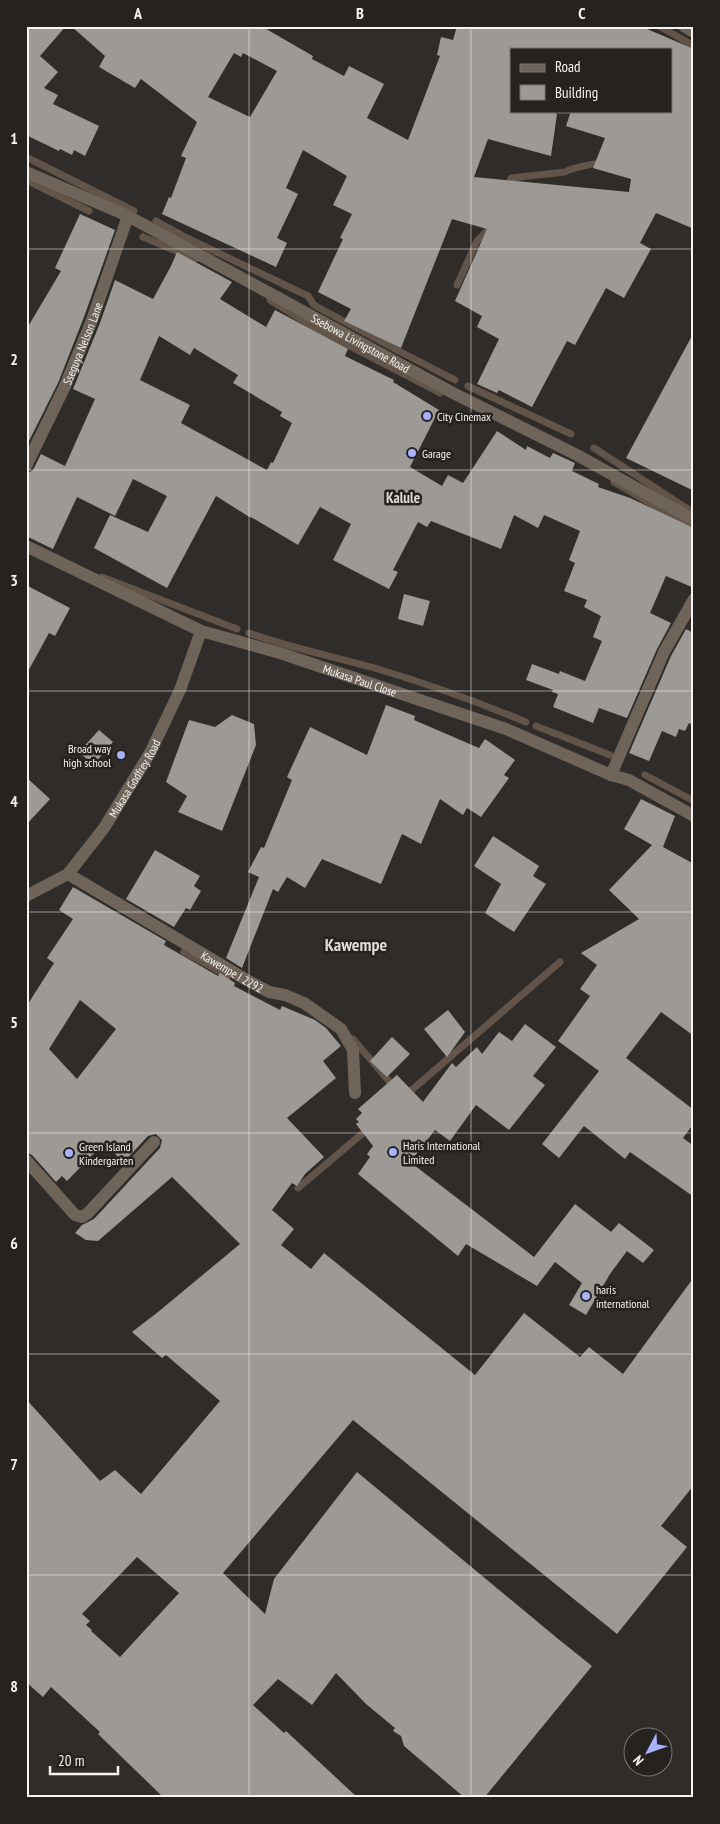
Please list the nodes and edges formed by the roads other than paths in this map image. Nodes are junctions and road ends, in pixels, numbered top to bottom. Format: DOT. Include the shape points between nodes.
graph roads {
  1 [pos="684,26"];
  2 [pos="694,32"];
  3 [pos="26,172"];
  4 [pos="128,216"];
  5 [pos="26,466"];
  6 [pos="694,520"];
  7 [pos="26,546"];
  8 [pos="694,599"];
  9 [pos="201,631"];
  10 [pos="611,775"];
  11 [pos="694,816"];
  12 [pos="68,874"];
  13 [pos="26,896"];
  14 [pos="355,1093"];
  15 [pos="154,1142"];
  16 [pos="26,1160"];
  1 -- 2 [label="street"];
  3 -- 4 [label="street, Ssebowa Livingstone Road"];
  4 -- 5 [label="street, Sseguya Nelson Lane" via="92,320 65,386"];
  4 -- 6 [label="street, Ssebowa Livingstone Road"];
  7 -- 9 [label="street, Mukasa Paul Close"];
  8 -- 10 [label="street" via="664,652"];
  9 -- 10 [label="street, Mukasa Paul Close" via="280,652 506,728"];
  9 -- 12 [label="street, Mukasa Godfrey Road" via="180,690 150,753 104,828"];
  10 -- 11 [label="street, Mukasa Paul Close" via="629,780"];
  12 -- 13 [label="street, Mukasa Godfrey Road"];
  12 -- 14 [label="street, Kawempe I 2292" via="245,979 269,992 304,1003 341,1029 354,1050"];
  15 -- 16 [label="street" via="82,1217 74,1215"];
}
